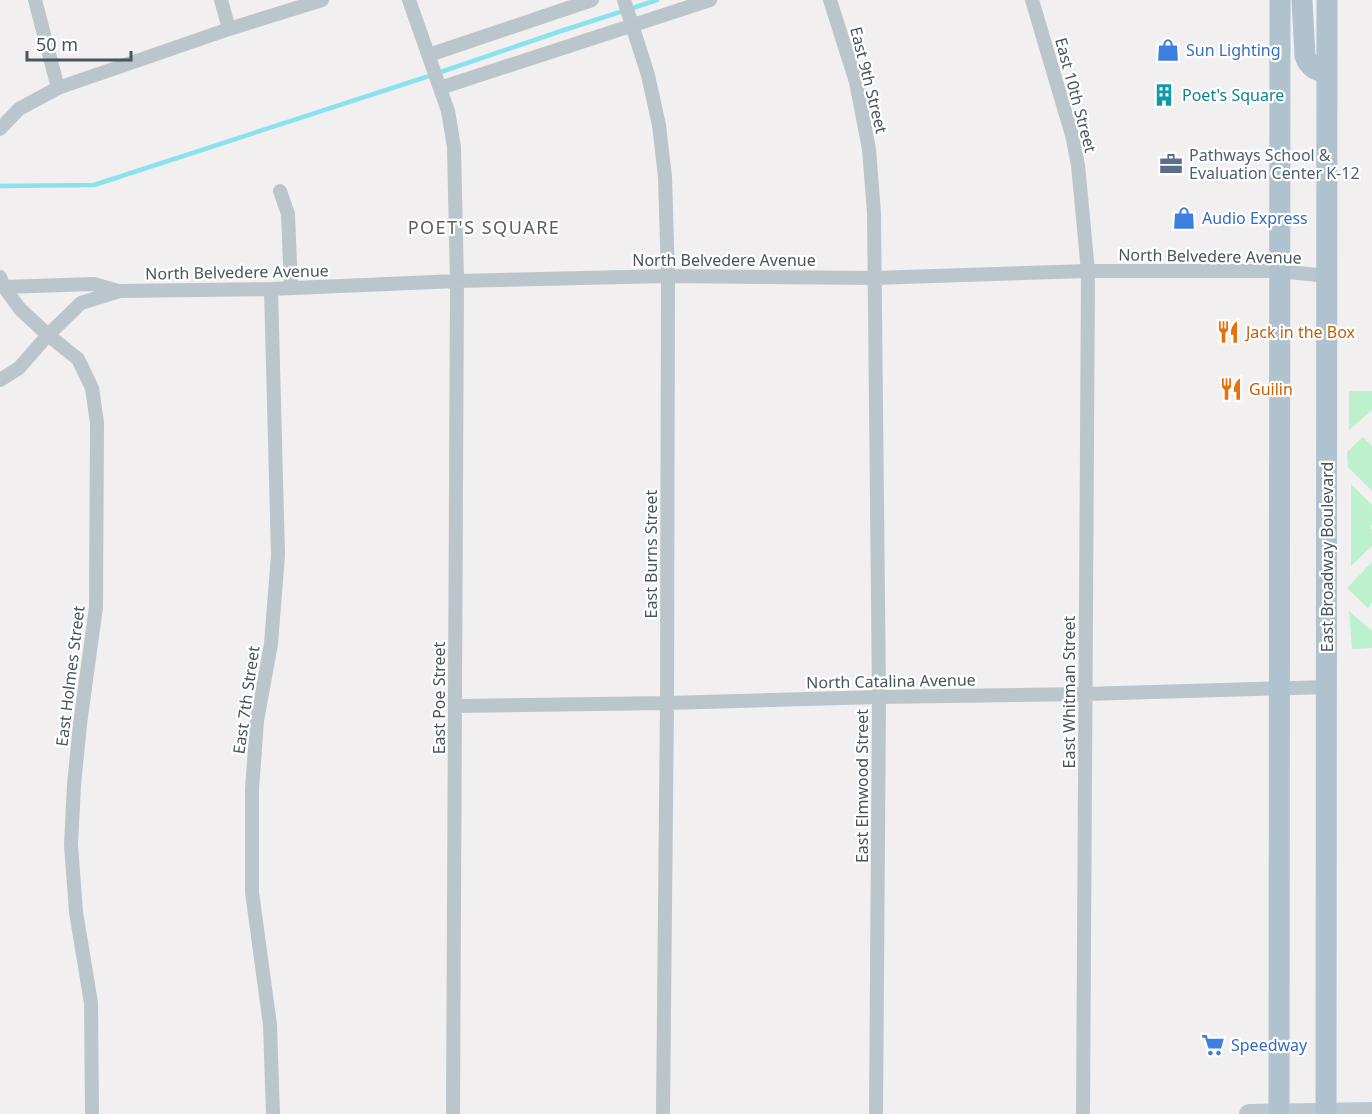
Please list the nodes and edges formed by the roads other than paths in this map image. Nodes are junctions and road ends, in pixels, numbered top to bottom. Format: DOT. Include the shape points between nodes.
graph roads {
  1 [pos="35,0"];
  2 [pos="220,0"];
  3 [pos="322,0"];
  4 [pos="409,0"];
  5 [pos="592,0"];
  6 [pos="624,0"];
  7 [pos="710,0"];
  8 [pos="830,0"];
  9 [pos="1032,0"];
  10 [pos="1280,0"];
  11 [pos="1302,0"];
  12 [pos="1327,0"];
  13 [pos="632,26"];
  14 [pos="229,29"];
  15 [pos="429,55"];
  16 [pos="1327,73"];
  17 [pos="58,88"];
  18 [pos="440,88"];
  19 [pos="0,129"];
  20 [pos="280,191"];
  21 [pos="1088,271"];
  22 [pos="1279,271"];
  23 [pos="668,276"];
  24 [pos="1327,276"];
  25 [pos="874,278"];
  26 [pos="457,281"];
  27 [pos="2,282"];
  28 [pos="291,288"];
  29 [pos="271,289"];
  30 [pos="120,291"];
  31 [pos="48,335"];
  32 [pos="0,380"];
  33 [pos="1327,687"];
  34 [pos="1280,688"];
  35 [pos="1085,694"];
  36 [pos="879,697"];
  37 [pos="667,703"];
  38 [pos="456,706"];
  39 [pos="1372,1112"];
  40 [pos="1326,1113"];
  41 [pos="93,1114"];
  42 [pos="273,1114"];
  43 [pos="453,1114"];
  44 [pos="663,1114"];
  45 [pos="876,1114"];
  46 [pos="1083,1114"];
  47 [pos="1249,1114"];
  48 [pos="1279,1114"];
  1 -- 17 [label="street"];
  2 -- 14 [label="street"];
  3 -- 14 [label="street"];
  4 -- 15 [label="street, East Poe Street"];
  5 -- 15 [label="street"];
  6 -- 13 [label="street, East Burns Street"];
  7 -- 13 [label="street"];
  8 -- 25 [label="street, East 9th Street" via="855,82 869,149"];
  9 -- 21 [label="street, East 10th Street" via="1072,135"];
  10 -- 22 [label="main road"];
  11 -- 16 [label="main road" via="1305,56 1315,70"];
  12 -- 16 [label="main road, East Broadway Boulevard"];
  13 -- 18 [label="street"];
  13 -- 23 [label="street, East Burns Street" via="659,125"];
  14 -- 17 [label="street"];
  15 -- 18 [label="street, East Poe Street"];
  16 -- 24 [label="main road, East Broadway Boulevard"];
  17 -- 19 [label="street" via="19,109"];
  18 -- 26 [label="street, East Poe Street" via="454,147"];
  20 -- 28 [label="street" via="288,214"];
  21 -- 22 [label="street, North Belvedere Avenue"];
  21 -- 25 [label="street, North Belvedere Avenue"];
  21 -- 35 [label="street, East Whitman Street"];
  22 -- 24 [label="street, North Belvedere Avenue"];
  22 -- 34 [label="main road"];
  23 -- 25 [label="street, North Belvedere Avenue"];
  23 -- 26 [label="street, North Belvedere Avenue"];
  23 -- 37 [label="street, East Burns Street"];
  24 -- 33 [label="main road, East Broadway Boulevard"];
  25 -- 36 [label="street, East Elmwood Street"];
  26 -- 28 [label="street, North Belvedere Avenue"];
  26 -- 38 [label="street, East Poe Street"];
  27 -- 30 [label="street, North Belvedere Avenue" via="94,284"];
  27 -- 31 [label="street, East Holmes Street" via="20,309"];
  28 -- 29 [label="street, North Belvedere Avenue"];
  29 -- 30 [label="street, North Belvedere Avenue"];
  29 -- 42 [label="street, East 7th Street" via="278,555 271,644 257,722 252,789 252,892 270,1025"];
  30 -- 31 [label="street, North Belvedere Avenue" via="81,303"];
  31 -- 32 [label="street, North Belvedere Avenue" via="19,368"];
  31 -- 41 [label="street, East Holmes Street" via="78,360 92,388 98,423 96,607 80,724 71,845 76,912 91,1003"];
  33 -- 34 [label="street, North Catalina Avenue"];
  33 -- 40 [label="main road, East Broadway Boulevard"];
  34 -- 35 [label="street, North Catalina Avenue"];
  34 -- 48 [label="main road"];
  35 -- 36 [label="street, North Catalina Avenue"];
  35 -- 46 [label="street, East Whitman Street"];
  36 -- 37 [label="street, North Catalina Avenue"];
  36 -- 45 [label="street, East Elmwood Street"];
  37 -- 38 [label="street, North Catalina Avenue"];
  37 -- 44 [label="street, East Burns Street"];
  38 -- 43 [label="street, East Poe Street"];
  39 -- 40 [label="street"];
  40 -- 48 [label="street"];
  47 -- 48 [label="street"];
}
